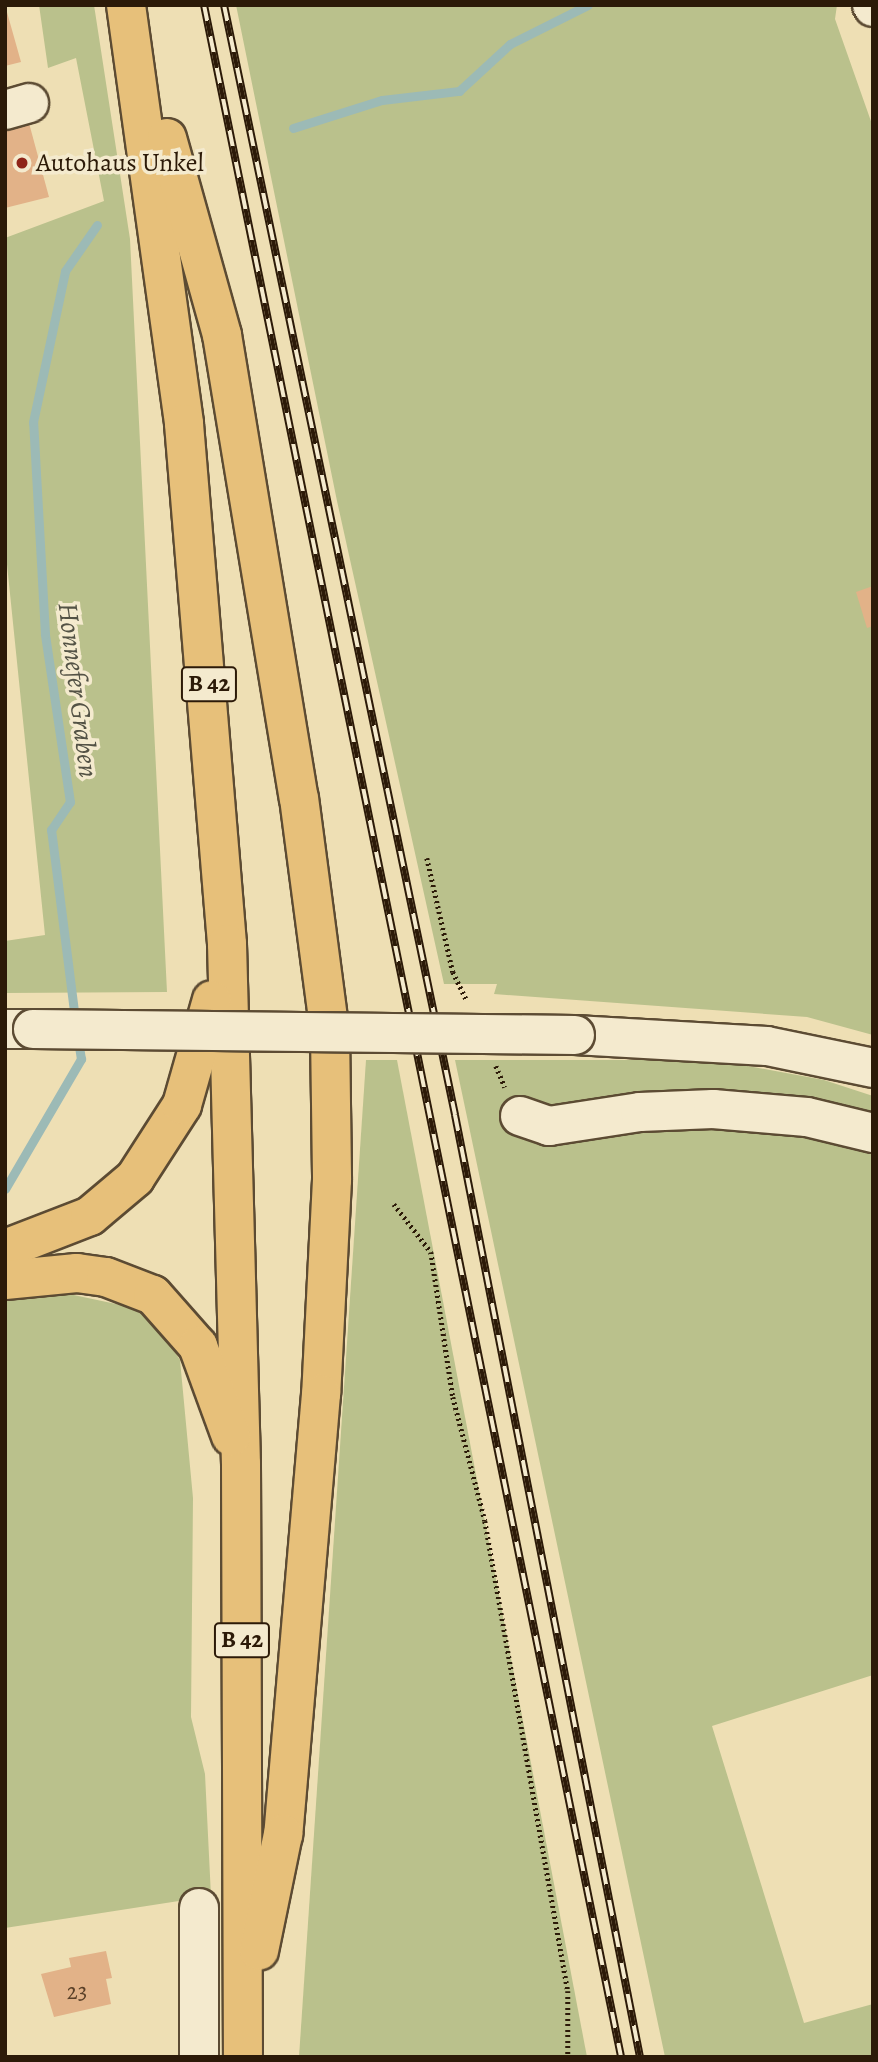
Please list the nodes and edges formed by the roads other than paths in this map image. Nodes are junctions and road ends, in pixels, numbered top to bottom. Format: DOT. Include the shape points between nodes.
graph roads {
  1 [pos="128,5"];
  2 [pos="227,944"];
  3 [pos="19,1029"];
  4 [pos="330,1032"];
  5 [pos="873,1068"];
  6 [pos="520,1116"];
  7 [pos="873,1133"];
  8 [pos="5,1249"];
  9 [pos="5,1280"];
  10 [pos="241,1464"];
  11 [pos="199,1908"];
  12 [pos="243,2043"];
  13 [pos="199,2057"];
  1 -- 2 [label="main road, B 42" via="184,425"];
  1 -- 4 [label="main road" via="222,335 299,798"];
  2 -- 8 [label="main road" via="190,1084 158,1149 135,1178 90,1216"];
  2 -- 10 [label="main road, B 42"];
  3 -- 4 [label="street, bridge"];
  4 -- 5 [label="street, bridge" via="689,1039 797,1051"];
  4 -- 12 [label="main road" via="329,1267 284,1834"];
  6 -- 7 [label="street" via="549,1126 640,1112 713,1109 807,1117"];
  9 -- 10 [label="main road" via="77,1273 106,1277 153,1295 198,1346"];
  10 -- 12 [label="main road, B 42"];
  11 -- 13 [label="street"];
}
